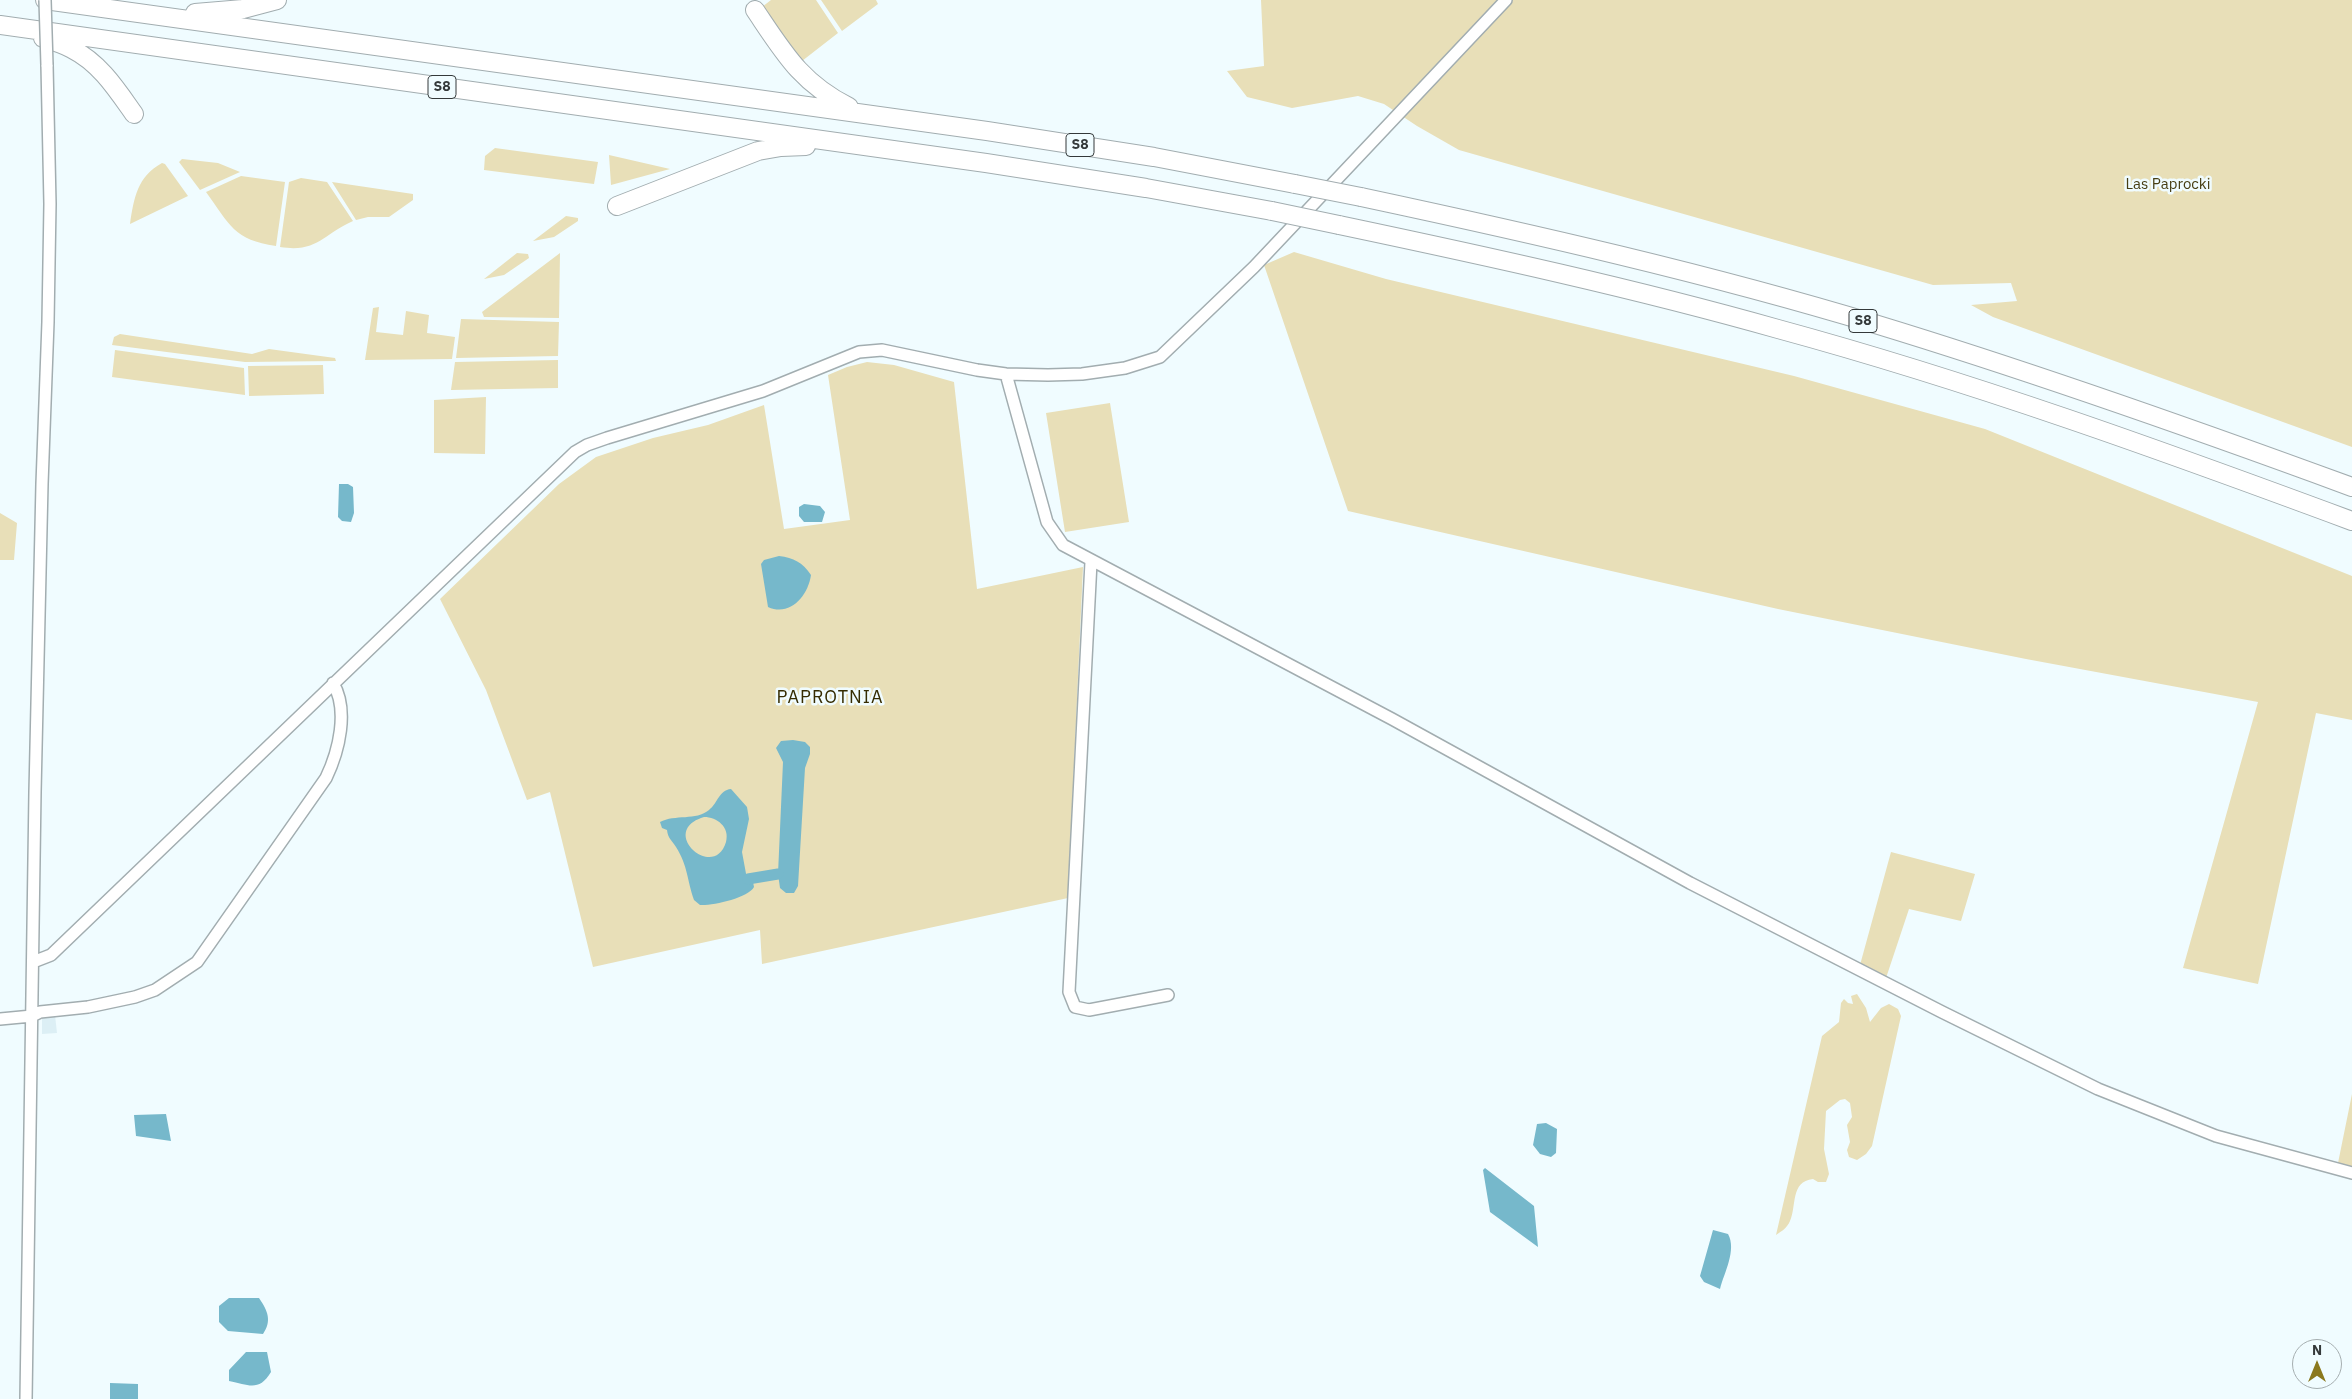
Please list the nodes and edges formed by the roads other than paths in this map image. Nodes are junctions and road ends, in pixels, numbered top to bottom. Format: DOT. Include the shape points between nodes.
graph roads {
  1 [pos="45,0"];
  2 [pos="277,0"];
  3 [pos="1506,0"];
  4 [pos="755,10"];
  5 [pos="159,16"];
  6 [pos="7,26"];
  7 [pos="134,114"];
  8 [pos="862,114"];
  9 [pos="869,146"];
  10 [pos="617,206"];
  11 [pos="1006,374"];
  12 [pos="2352,488"];
  13 [pos="2352,521"];
  14 [pos="1091,562"];
  15 [pos="333,683"];
  16 [pos="33,962"];
  17 [pos="1168,994"];
  18 [pos="32,1016"];
  19 [pos="0,1019"];
  20 [pos="2352,1173"];
  21 [pos="26,1399"];
  1 -- 5 [label="highway, S8"];
  1 -- 16 [label="street, bridge" via="50,204"];
  2 -- 5 [label="highway" via="243,9"];
  3 -- 11 [label="street" via="1254,267 1160,357 1125,368 1082,374"];
  4 -- 8 [label="highway" via="802,75 826,96"];
  5 -- 8 [label="highway, S8"];
  6 -- 7 [label="highway" via="73,49 88,59 101,70"];
  6 -- 9 [label="highway, S8"];
  8 -- 12 [label="highway, S8, bridge" via="1116,151 1295,184 1636,259 1872,324 2041,376"];
  9 -- 10 [label="highway" via="781,146 758,151"];
  9 -- 13 [label="highway, S8, bridge" via="1116,183 1272,211 1582,278 1806,337 2036,407"];
  11 -- 14 [label="street" via="1047,522 1063,545"];
  11 -- 15 [label="street" via="882,350 858,352 762,391 587,445 548,477"];
  14 -- 17 [label="street" via="1069,992 1075,1007 1089,1010"];
  14 -- 20 [label="street" via="1392,719 1690,883 2098,1089 2216,1136"];
  15 -- 16 [label="street" via="51,955"];
  15 -- 18 [label="street" via="340,702 340,730 332,766 197,962 155,990 135,997"];
  16 -- 18 [label="street"];
  18 -- 19 [label="street"];
  18 -- 21 [label="street"];
}
